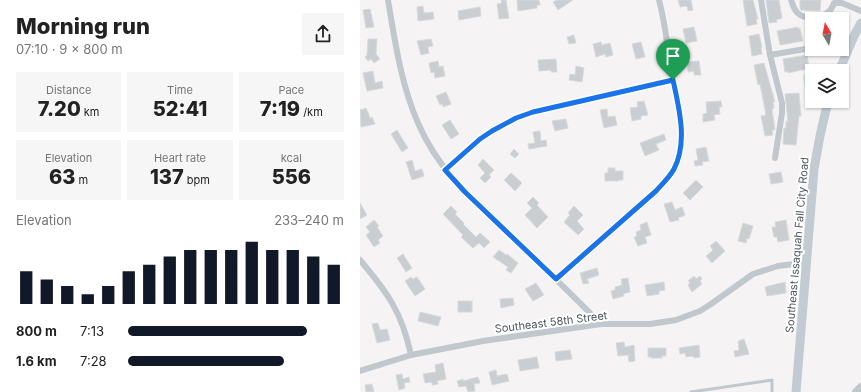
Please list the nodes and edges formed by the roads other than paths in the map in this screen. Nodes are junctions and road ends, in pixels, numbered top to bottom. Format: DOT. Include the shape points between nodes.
graph roads {
  1 [pos="388,0"];
  2 [pos="659,0"];
  3 [pos="760,0"];
  4 [pos="791,0"];
  5 [pos="834,1"];
  6 [pos="861,11"];
  7 [pos="828,12"];
  8 [pos="805,16"];
  9 [pos="861,23"];
  10 [pos="805,49"];
  11 [pos="770,55"];
  12 [pos="842,64"];
  13 [pos="673,80"];
  14 [pos="826,108"];
  15 [pos="775,158"];
  16 [pos="445,170"];
  17 [pos="360,260"];
  18 [pos="806,265"];
  19 [pos="556,279"];
  20 [pos="601,324"];
  21 [pos="411,355"];
  22 [pos="360,371"];
  23 [pos="861,387"];
  24 [pos="706,391"];
  25 [pos="691,392"];
  26 [pos="772,392"];
  27 [pos="796,392"];
  28 [pos="856,392"];
  1 -- 16 [label="street" via="398,58 411,106 426,140"];
  2 -- 13 [label="street"];
  3 -- 11 [label="street"];
  4 -- 8 [label="street" via="795,10"];
  5 -- 6 [label="street"];
  5 -- 7 [label="street"];
  9 -- 12 [label="main road"];
  10 -- 11 [label="street"];
  11 -- 15 [label="street" via="783,108"];
  13 -- 16 [label="street" via="516,118 480,139"];
  13 -- 19 [label="street" via="681,134 674,169 656,191"];
  14 -- 18 [label="main road, Southeast Issaquah Fall City Road" via="814,170"];
  16 -- 19 [label="street"];
  17 -- 21 [label="street" via="389,296 407,335"];
  18 -- 20 [label="street, Southeast 58th Street" via="778,266 753,274 712,304 681,318 650,324"];
  18 -- 27 [label="main road, Southeast Issaquah Fall City Road"];
  19 -- 20 [label="street"];
  20 -- 21 [label="street, Southeast 58th Street" via="483,341"];
  21 -- 22 [label="street, Southeast 58th Street"];
  23 -- 28 [label="street"];
  24 -- 25 [label="lane"];
  24 -- 26 [label="lane" via="772,380"];
}
